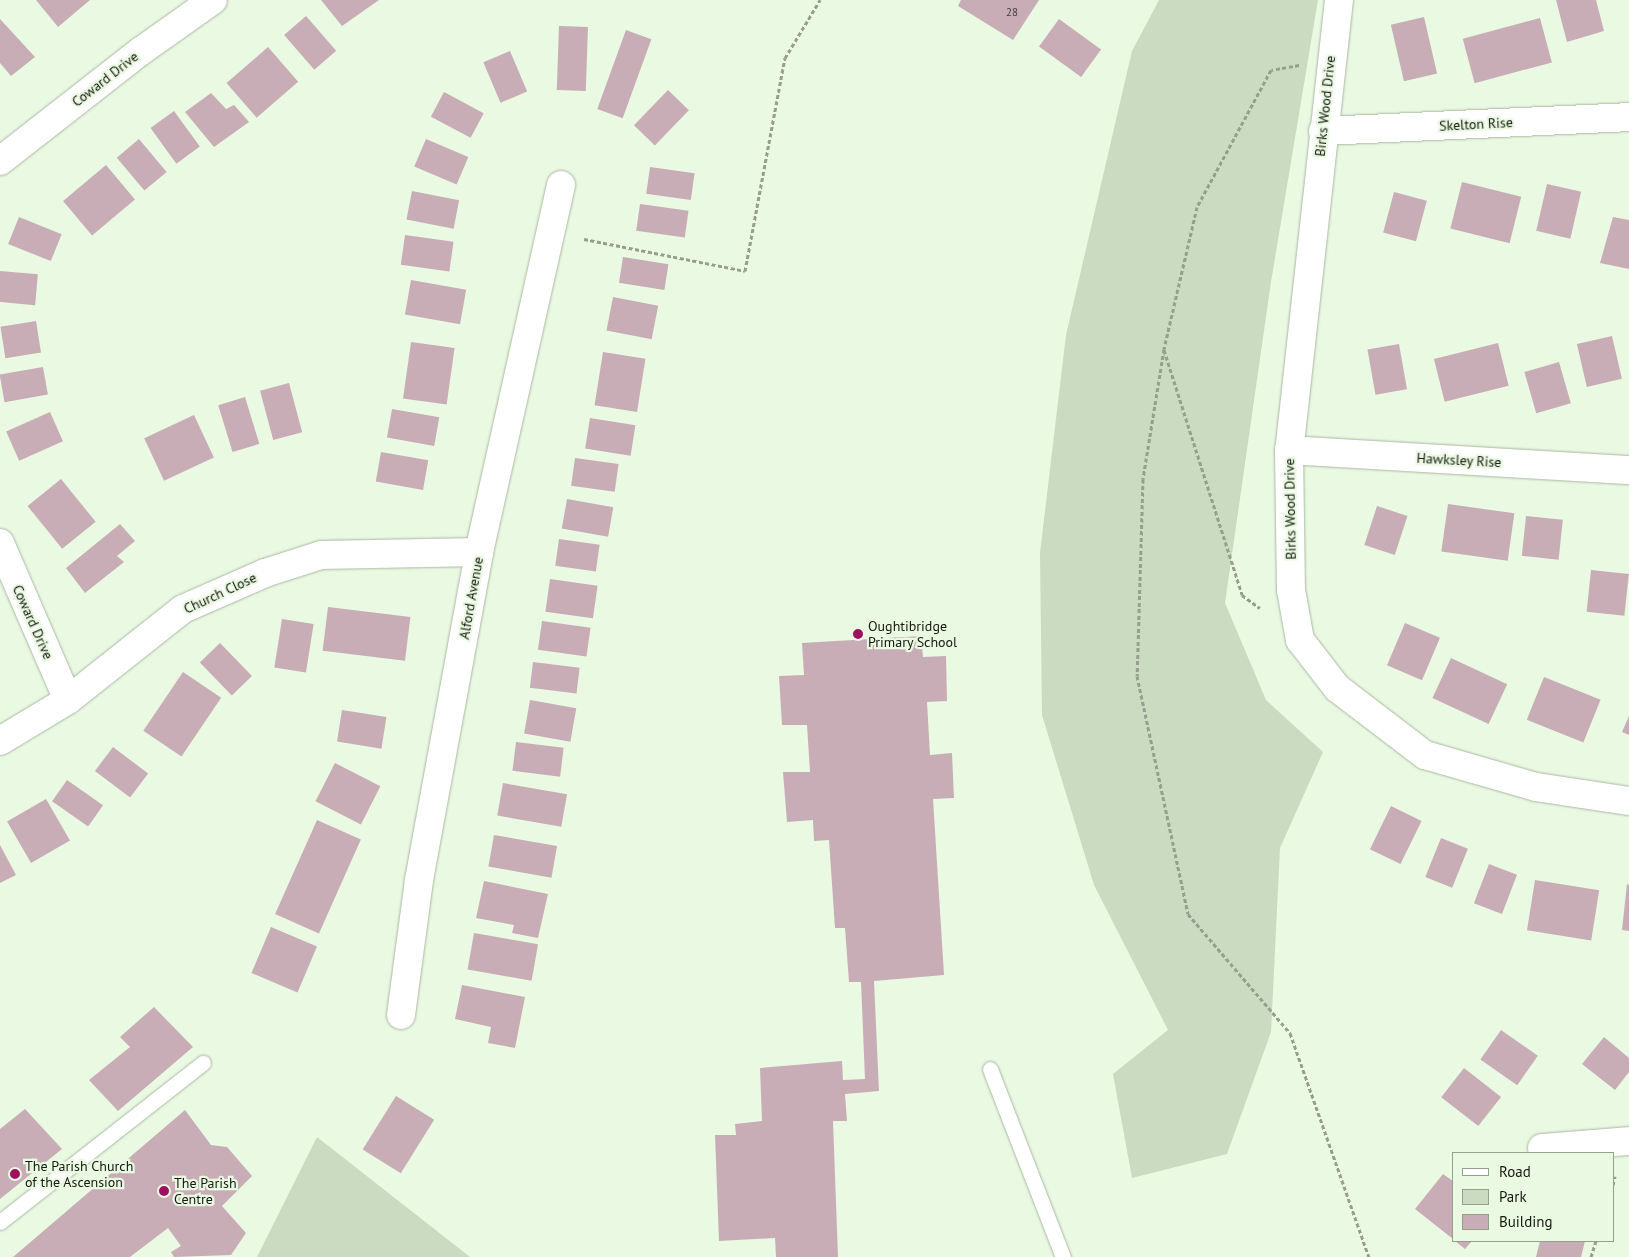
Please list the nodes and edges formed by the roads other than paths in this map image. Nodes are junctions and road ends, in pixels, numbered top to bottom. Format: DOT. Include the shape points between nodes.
graph roads {
  1 [pos="213,0"];
  2 [pos="1339,0"];
  3 [pos="1629,117"];
  4 [pos="1323,131"];
  5 [pos="0,161"];
  6 [pos="561,185"];
  7 [pos="1289,450"];
  8 [pos="1629,470"];
  9 [pos="0,543"];
  10 [pos="480,552"];
  11 [pos="68,700"];
  12 [pos="0,741"];
  13 [pos="1629,802"];
  14 [pos="400,1015"];
  15 [pos="203,1063"];
  16 [pos="990,1068"];
  17 [pos="1629,1141"];
  18 [pos="1542,1148"];
  19 [pos="0,1222"];
  20 [pos="1063,1257"];
  1 -- 5 [label="street, Coward Drive" via="141,51"];
  2 -- 4 [label="street, Birks Wood Drive"];
  3 -- 4 [label="street, Skelton Rise"];
  4 -- 7 [label="street, Birks Wood Drive"];
  6 -- 10 [label="street, Alford Avenue"];
  7 -- 8 [label="street, Hawksley Rise"];
  7 -- 13 [label="street, Birks Wood Drive" via="1291,590 1300,640 1337,688 1425,756 1536,787"];
  9 -- 11 [label="street, Coward Drive"];
  10 -- 11 [label="street, Church Close" via="321,555 265,573 183,609"];
  10 -- 14 [label="street, Alford Avenue" via="419,880"];
  11 -- 12 [label="street, Church Close"];
  15 -- 19 [label="lane"];
  16 -- 20 [label="lane"];
  17 -- 18 [label="street"];
}
